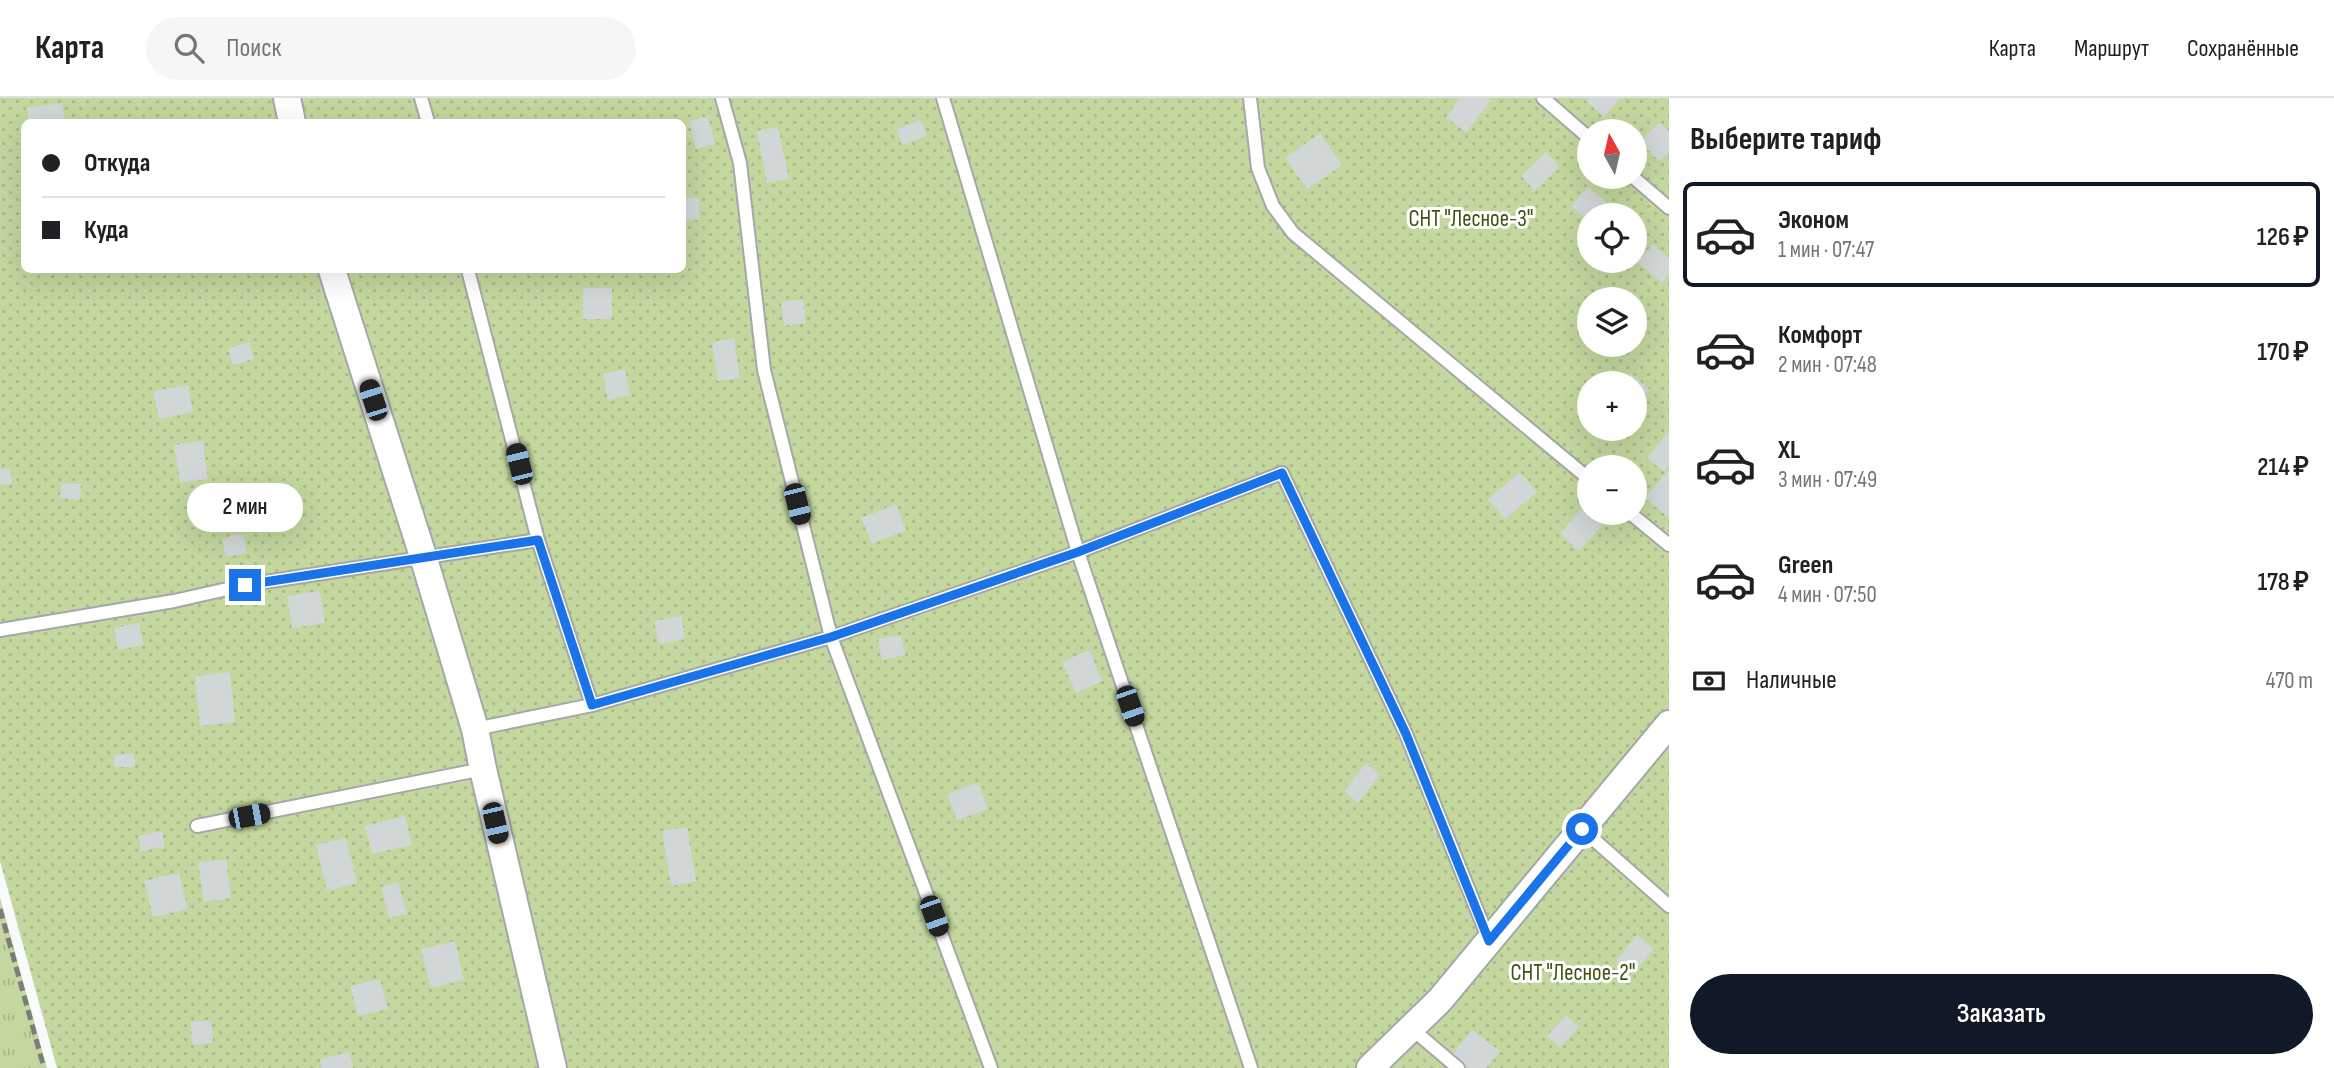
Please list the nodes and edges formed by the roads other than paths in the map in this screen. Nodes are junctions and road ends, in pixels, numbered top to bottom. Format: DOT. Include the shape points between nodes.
graph roads {
  1 [pos="287,98"];
  2 [pos="421,98"];
  3 [pos="722,98"];
  4 [pos="943,98"];
  5 [pos="1250,98"];
  6 [pos="1543,98"];
  7 [pos="291,119"];
  8 [pos="427,119"];
  9 [pos="1577,128"];
  10 [pos="1647,189"];
  11 [pos="1669,208"];
  12 [pos="333,273"];
  13 [pos="469,273"];
  14 [pos="1577,469"];
  15 [pos="1645,525"];
  16 [pos="538,540"];
  17 [pos="1669,545"];
  18 [pos="1078,552"];
  19 [pos="423,556"];
  20 [pos="0,630"];
  21 [pos="831,637"];
  22 [pos="592,705"];
  23 [pos="1669,724"];
  24 [pos="475,729"];
  25 [pos="483,769"];
  26 [pos="197,826"];
  27 [pos="1582,829"];
  28 [pos="1669,906"];
  29 [pos="1489,941"];
  30 [pos="1411,1028"];
  31 [pos="553,1068"];
  32 [pos="991,1068"];
  33 [pos="1251,1068"];
  34 [pos="1370,1068"];
  35 [pos="1458,1068"];
  1 -- 7 [label="street"];
  2 -- 8 [label="lane"];
  3 -- 21 [label="lane" via="740,163 764,370"];
  4 -- 18 [label="lane"];
  5 -- 14 [label="lane" via="1258,168 1273,205 1293,233"];
  6 -- 9 [label="lane"];
  10 -- 11 [label="lane"];
  12 -- 19 [label="street"];
  13 -- 16 [label="lane"];
  15 -- 17 [label="lane"];
  16 -- 19 [label="lane"];
  16 -- 22 [label="lane"];
  18 -- 21 [label="lane"];
  18 -- 29 [label="lane" via="1282,473 1406,734"];
  18 -- 33 [label="lane"];
  19 -- 20 [label="lane"];
  19 -- 24 [label="street"];
  21 -- 22 [label="lane"];
  21 -- 32 [label="lane"];
  22 -- 24 [label="lane"];
  23 -- 27 [label="street"];
  24 -- 25 [label="street"];
  25 -- 26 [label="lane"];
  25 -- 31 [label="street"];
  27 -- 28 [label="lane"];
  27 -- 29 [label="street"];
  29 -- 30 [label="street"];
  30 -- 34 [label="street"];
  30 -- 35 [label="lane"];
}
